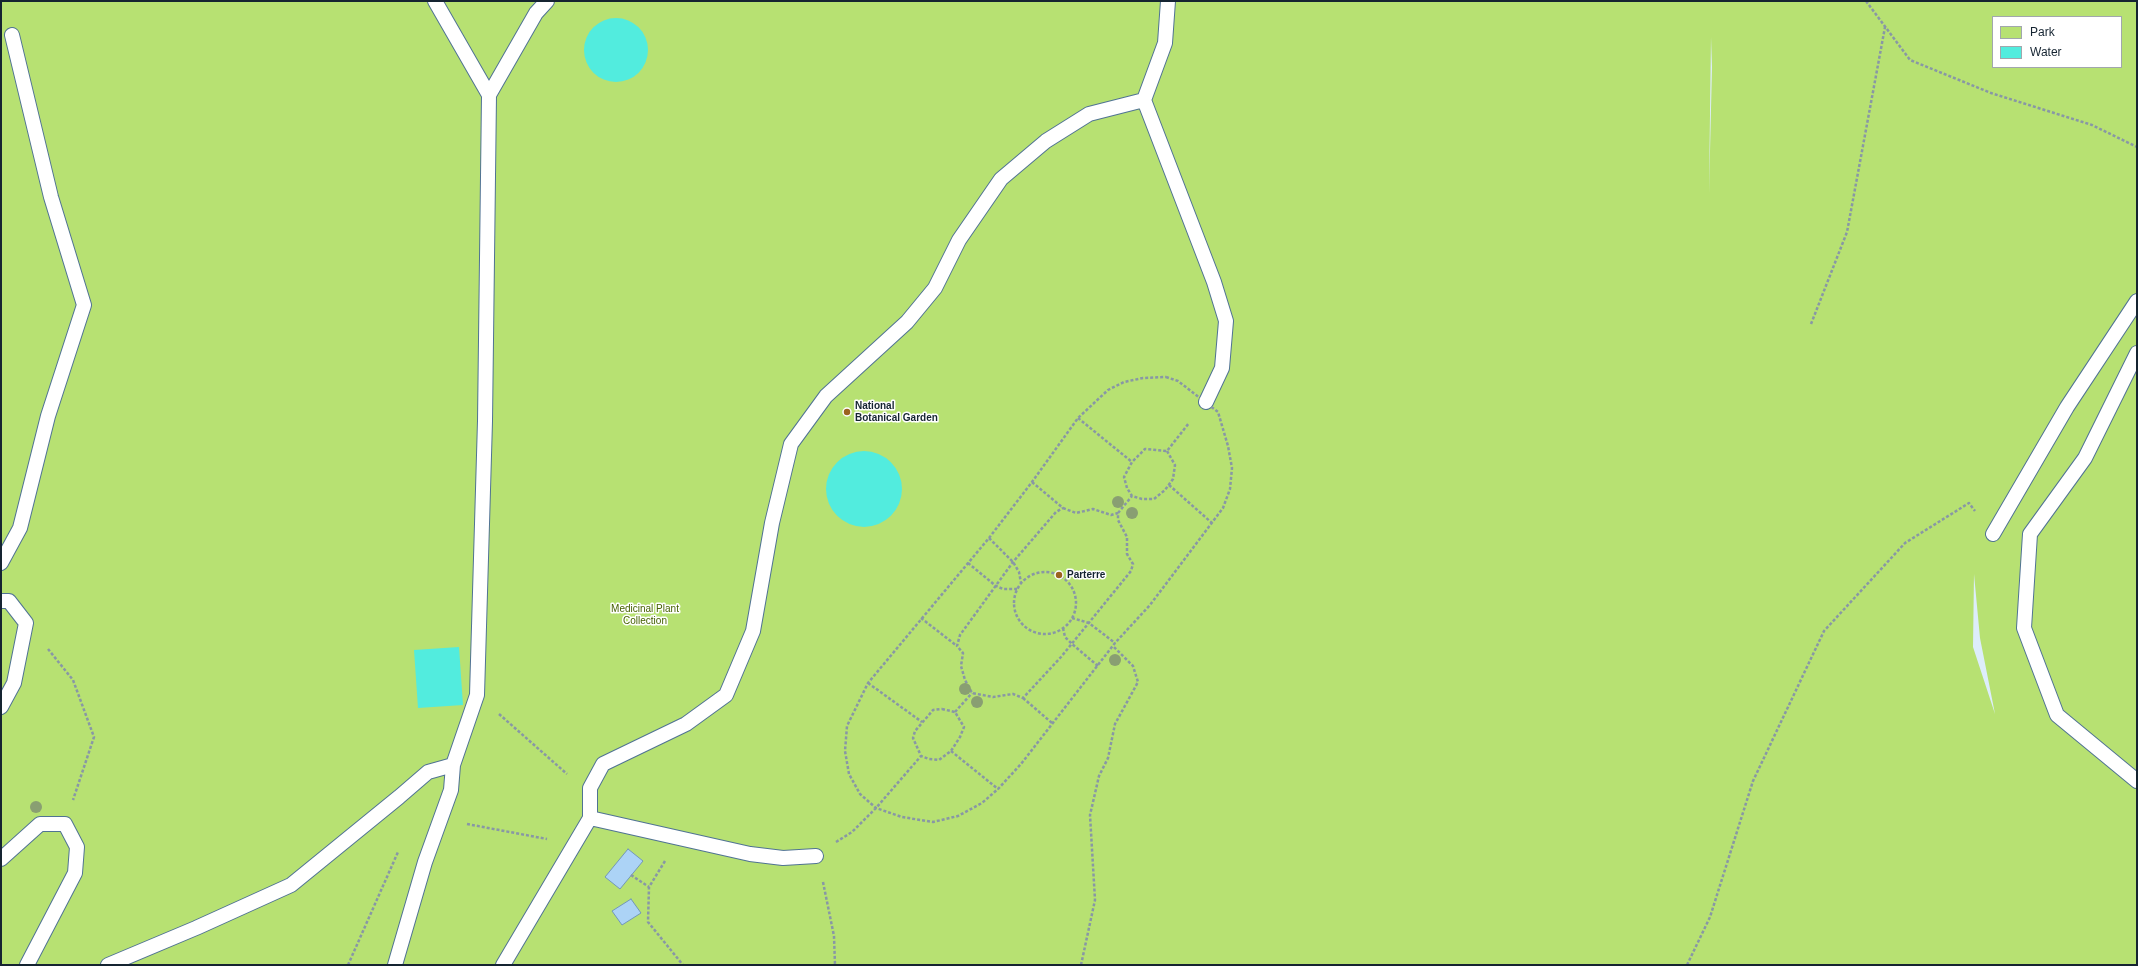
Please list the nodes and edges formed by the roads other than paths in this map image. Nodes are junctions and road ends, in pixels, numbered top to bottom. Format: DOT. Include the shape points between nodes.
graph roads {
  1 [pos="435,1"];
  2 [pos="547,1"];
  3 [pos="1168,1"];
  4 [pos="12,35"];
  5 [pos="488,95"];
  6 [pos="1144,100"];
  7 [pos="2137,301"];
  8 [pos="2137,353"];
  9 [pos="1204,405"];
  10 [pos="1993,534"];
  11 [pos="1,563"];
  12 [pos="1,601"];
  13 [pos="1,706"];
  14 [pos="453,764"];
  15 [pos="2135,777"];
  16 [pos="590,818"];
  17 [pos="816,856"];
  18 [pos="1,859"];
  19 [pos="27,965"];
  20 [pos="108,965"];
  21 [pos="395,965"];
  22 [pos="503,965"];
  1 -- 5 [label="lane"];
  2 -- 5 [label="lane" via="536,13"];
  3 -- 6 [label="lane" via="1165,43"];
  4 -- 11 [label="lane" via="51,198 84,305 48,416 20,528"];
  5 -- 14 [label="lane" via="485,421 477,695"];
  6 -- 9 [label="lane" via="1214,282 1226,322 1222,368"];
  6 -- 16 [label="lane" via="1089,114 1046,142 1000,179 959,240 935,288 912,317 826,396 791,444 772,523 753,631 726,695 686,724 603,764 590,788"];
  7 -- 10 [label="lane" via="2067,407"];
  8 -- 15 [label="lane" via="2085,458 2030,534 2024,628 2057,715"];
  12 -- 13 [label="lane" via="9,601 26,623 14,684"];
  14 -- 20 [label="lane" via="428,772 291,885"];
  14 -- 21 [label="lane" via="451,790 424,862"];
  16 -- 17 [label="lane" via="750,854 783,858"];
  16 -- 22 [label="lane"];
  18 -- 19 [label="lane" via="40,824 65,824 77,847 75,872"];
}
